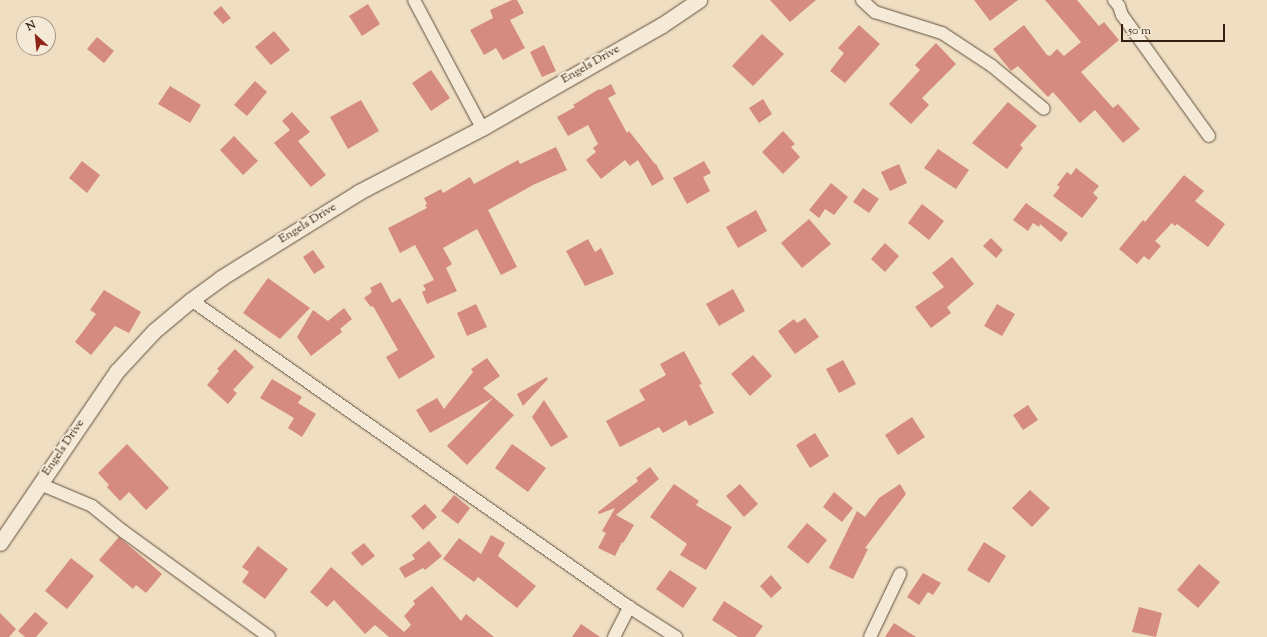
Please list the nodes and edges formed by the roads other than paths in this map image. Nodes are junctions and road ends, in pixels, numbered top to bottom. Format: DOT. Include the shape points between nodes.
graph roads {
  1 [pos="414,0"];
  2 [pos="699,0"];
  3 [pos="862,0"];
  4 [pos="1114,0"];
  5 [pos="1044,109"];
  6 [pos="482,128"];
  7 [pos="1209,136"];
  8 [pos="191,300"];
  9 [pos="40,484"];
  10 [pos="0,543"];
  11 [pos="900,574"];
  12 [pos="629,607"];
  13 [pos="269,637"];
  14 [pos="614,637"];
  15 [pos="676,637"];
  16 [pos="870,637"];
  1 -- 6 [label="street"];
  2 -- 6 [label="street, Engels Drive" via="662,25"];
  3 -- 5 [label="street" via="875,12 942,34 992,66"];
  4 -- 7 [label="street" via="1122,15"];
  6 -- 8 [label="street, Engels Drive" via="359,192 221,278"];
  8 -- 9 [label="street, Engels Drive" via="154,331 116,371"];
  8 -- 12 [label="street"];
  9 -- 10 [label="street, Engels Drive"];
  9 -- 13 [label="street" via="92,506"];
  11 -- 16 [label="street"];
  12 -- 14 [label="street"];
  12 -- 15 [label="street"];
}
